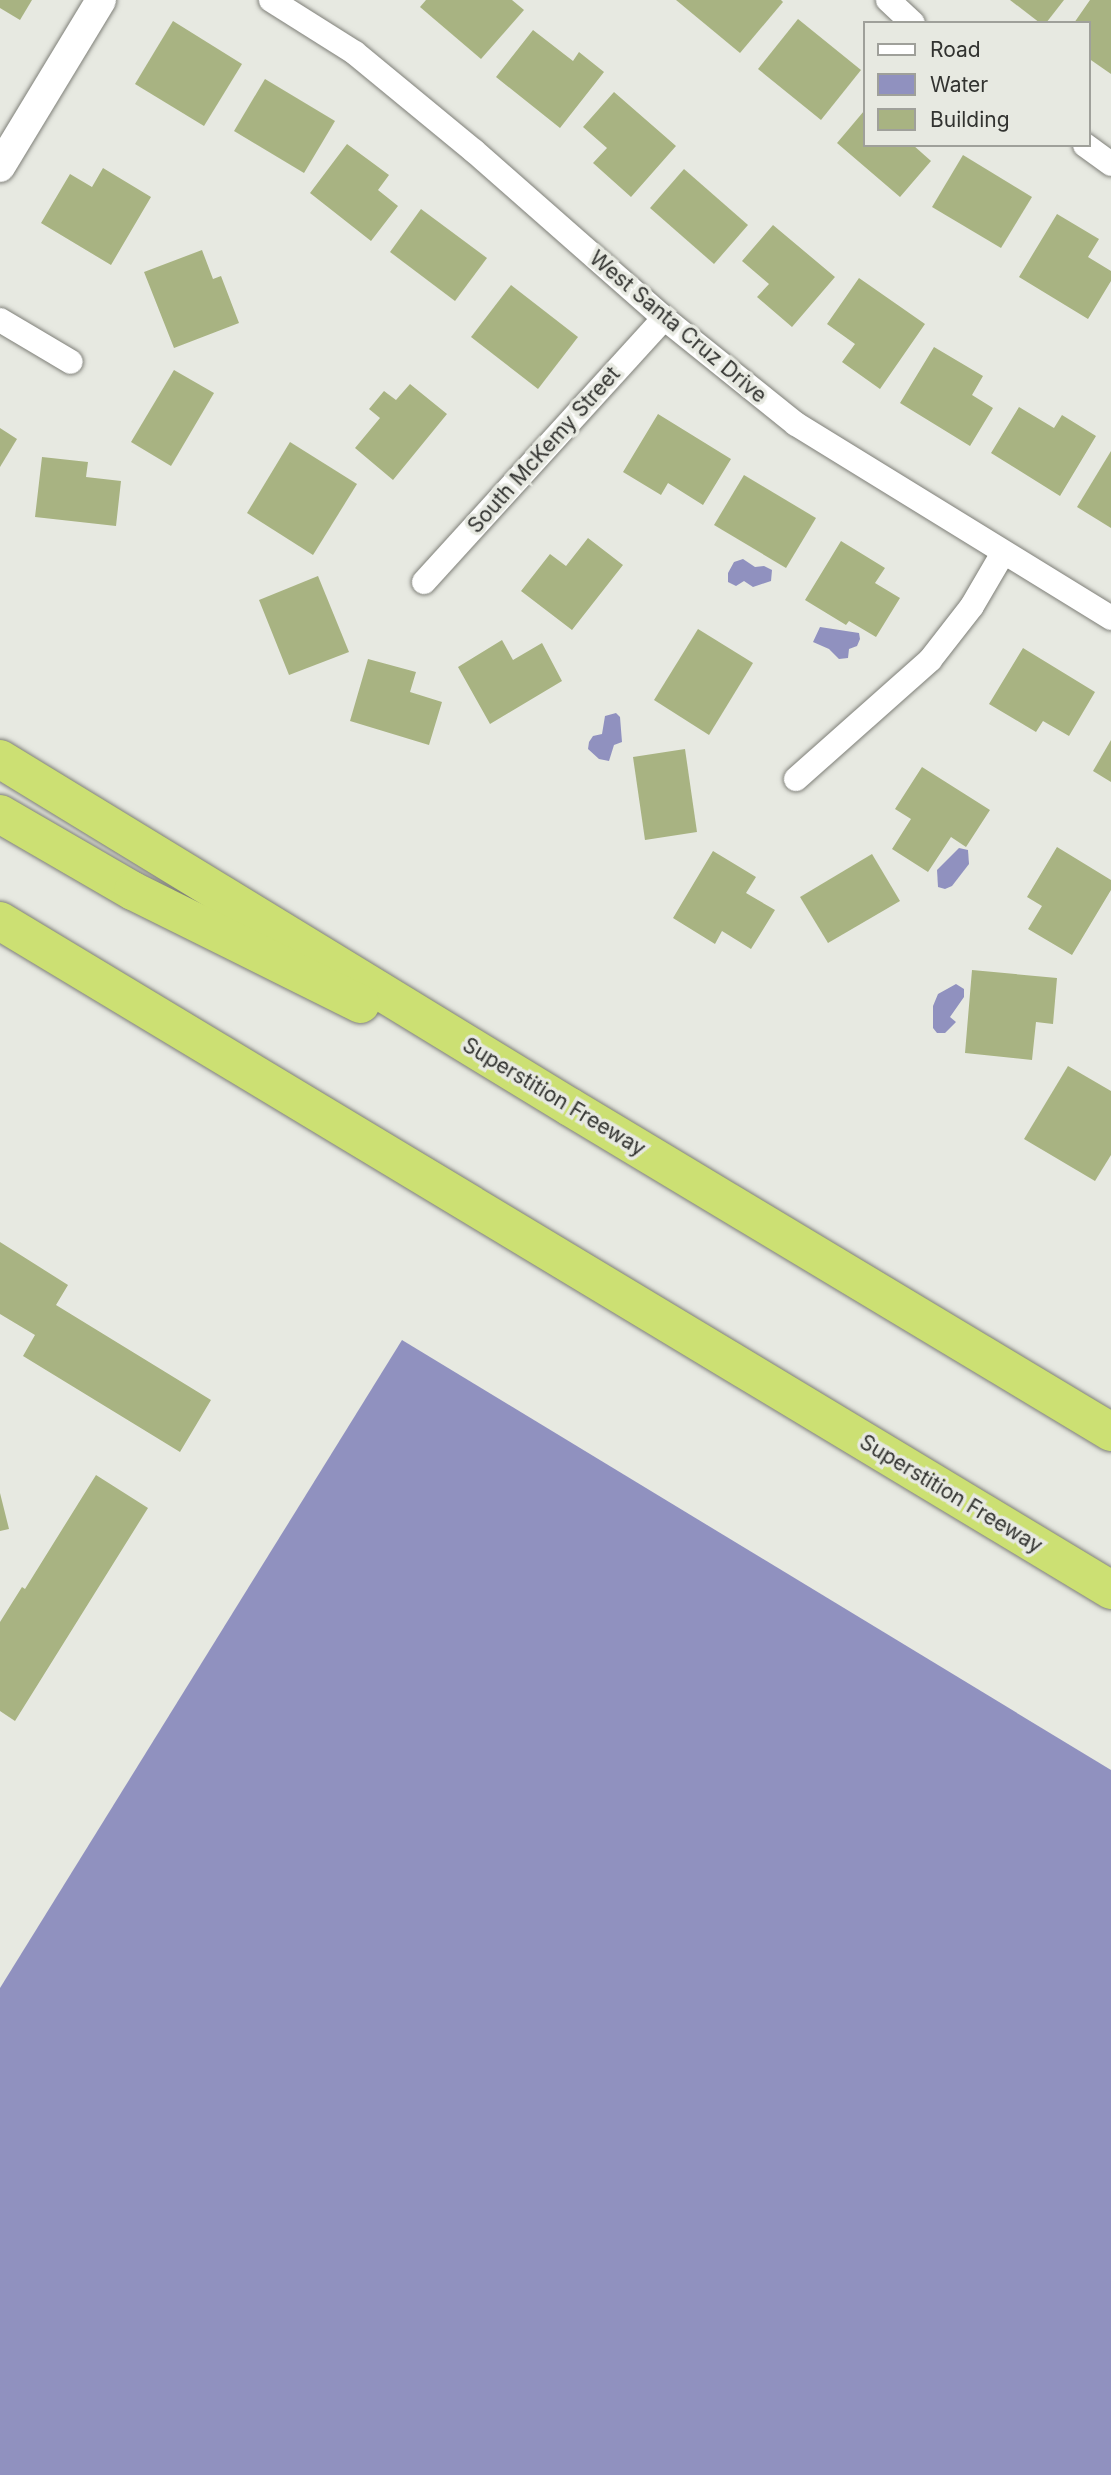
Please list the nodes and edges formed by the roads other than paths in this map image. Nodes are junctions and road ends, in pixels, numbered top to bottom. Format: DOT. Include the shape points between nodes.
graph roads {
  1 [pos="101,0"];
  2 [pos="271,0"];
  3 [pos="888,0"];
  4 [pos="910,21"];
  5 [pos="1088,147"];
  6 [pos="1111,164"];
  7 [pos="0,167"];
  8 [pos="664,318"];
  9 [pos="0,320"];
  10 [pos="71,362"];
  11 [pos="1003,553"];
  12 [pos="424,582"];
  13 [pos="1111,618"];
  14 [pos="0,759"];
  15 [pos="796,779"];
  16 [pos="0,814"];
  17 [pos="0,921"];
  18 [pos="570,1107"];
  19 [pos="1111,1432"];
  20 [pos="1111,1590"];
  1 -- 7 [label="street"];
  2 -- 8 [label="street, West Santa Cruz Drive" via="355,53"];
  3 -- 4 [label="street"];
  5 -- 6 [label="street"];
  8 -- 11 [label="street, West Santa Cruz Drive" via="796,424"];
  8 -- 12 [label="street, South McKemy Street"];
  9 -- 10 [label="street"];
  11 -- 13 [label="street, West Santa Cruz Drive"];
  11 -- 15 [label="street" via="972,606 930,660"];
  14 -- 18 [label="highway, Superstition Freeway"];
  16 -- 18 [label="highway" via="241,947"];
  17 -- 20 [label="highway, Superstition Freeway"];
  18 -- 19 [label="highway, Superstition Freeway"];
}
